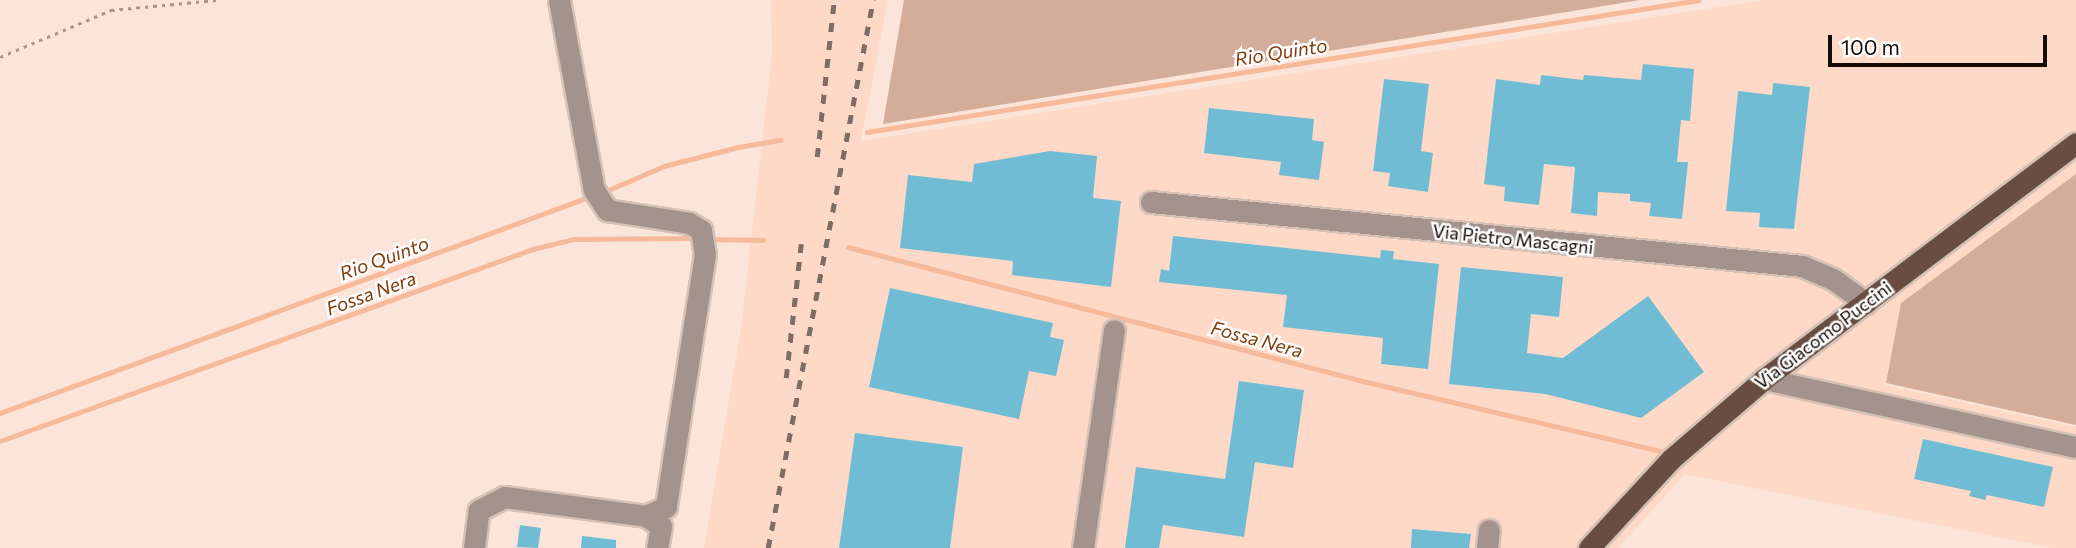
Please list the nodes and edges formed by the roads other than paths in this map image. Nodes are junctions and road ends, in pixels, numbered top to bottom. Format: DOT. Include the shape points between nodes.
graph roads {
  1 [pos="559,0"];
  2 [pos="2076,143"];
  3 [pos="1151,202"];
  4 [pos="1866,303"];
  5 [pos="1114,330"];
  6 [pos="1764,379"];
  7 [pos="2076,447"];
  8 [pos="646,516"];
  9 [pos="474,548"];
  10 [pos="657,548"];
  11 [pos="1083,548"];
  12 [pos="1589,548"];
  1 -- 8 [label="street" via="598,195 607,210 690,223 702,238 705,254 666,507"];
  2 -- 4 [label="main road, Via Giacomo Puccini"];
  3 -- 4 [label="street, Via Pietro Mascagni" via="1802,266 1833,279"];
  4 -- 6 [label="main road, Via Giacomo Puccini"];
  5 -- 11 [label="street"];
  6 -- 7 [label="street"];
  6 -- 12 [label="main road, Via Giacomo Puccini" via="1671,459"];
  8 -- 9 [label="street" via="504,497 479,510"];
  8 -- 10 [label="street" via="661,526"];
}
